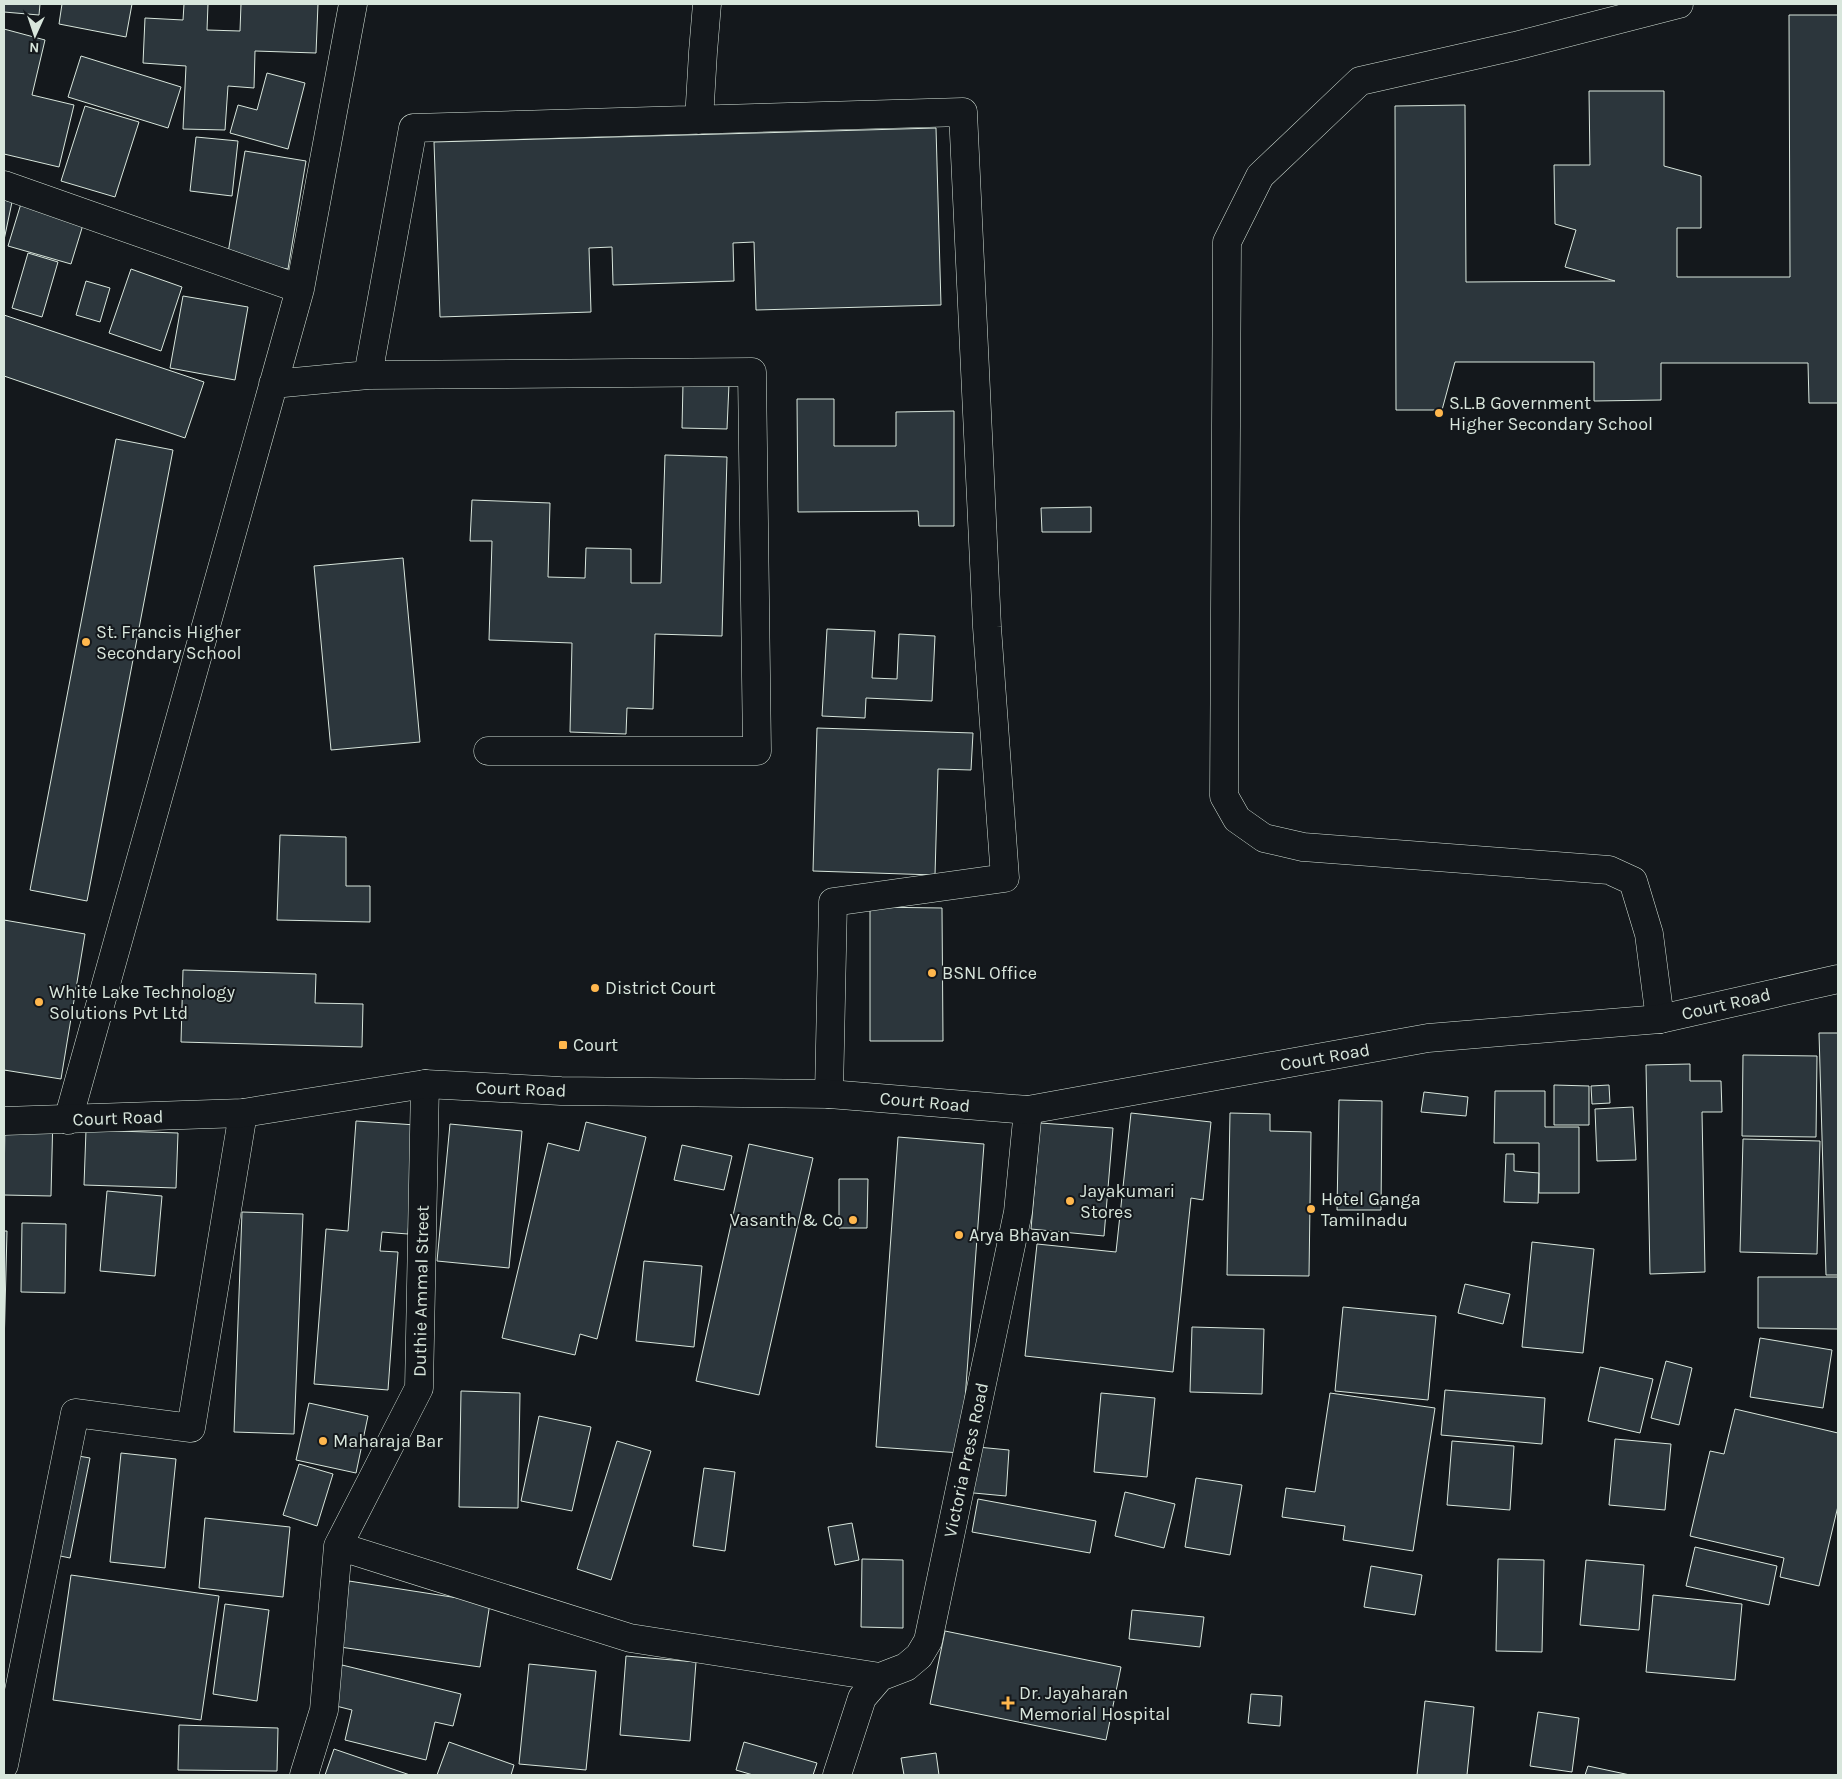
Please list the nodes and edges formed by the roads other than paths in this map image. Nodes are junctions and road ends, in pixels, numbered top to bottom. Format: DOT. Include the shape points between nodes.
graph roads {
  1 [pos="353,4"];
  2 [pos="707,4"];
  3 [pos="1680,4"];
  4 [pos="699,120"];
  5 [pos="4,185"];
  6 [pos="300,290"];
  7 [pos="368,375"];
  8 [pos="273,384"];
  9 [pos="488,751"];
  10 [pos="1838,980"];
  11 [pos="1660,1019"];
  12 [pos="425,1084"];
  13 [pos="829,1094"];
  14 [pos="1028,1110"];
  15 [pos="243,1113"];
  16 [pos="68,1120"];
  17 [pos="4,1121"];
  18 [pos="338,1546"];
  19 [pos="880,1677"];
  20 [pos="4,1765"];
  21 [pos="304,1775"];
  22 [pos="836,1775"];
  1 -- 6 [label="street"];
  2 -- 4 [label="street"];
  3 -- 11 [label="street" via="1360,81 1260,176 1227,242 1224,796 1237,820 1264,838 1303,847 1609,870 1633,882 1649,934"];
  4 -- 7 [label="street" via="413,128"];
  4 -- 13 [label="street" via="963,112 987,627 1005,878 833,902"];
  5 -- 6 [label="street"];
  6 -- 8 [label="street"];
  7 -- 8 [label="street"];
  7 -- 9 [label="street" via="752,372 757,751"];
  8 -- 16 [label="street"];
  10 -- 11 [label="street, Court Road"];
  11 -- 14 [label="street, Court Road" via="1428,1038"];
  12 -- 13 [label="street, Court Road" via="561,1091"];
  12 -- 15 [label="street, Court Road"];
  12 -- 18 [label="street, Duthie Ammal Street" via="419,1388"];
  13 -- 14 [label="street, Court Road"];
  14 -- 19 [label="street, Victoria Press Road" via="1018,1212 928,1641 919,1656 906,1667"];
  15 -- 16 [label="street, Court Road"];
  15 -- 20 [label="street" via="191,1428 75,1413"];
  16 -- 17 [label="street, Court Road"];
  18 -- 19 [label="street" via="630,1638"];
  18 -- 21 [label="street, Duthie Ammal Street" via="324,1710"];
  19 -- 22 [label="street, Victoria Press Road" via="862,1698"];
}
